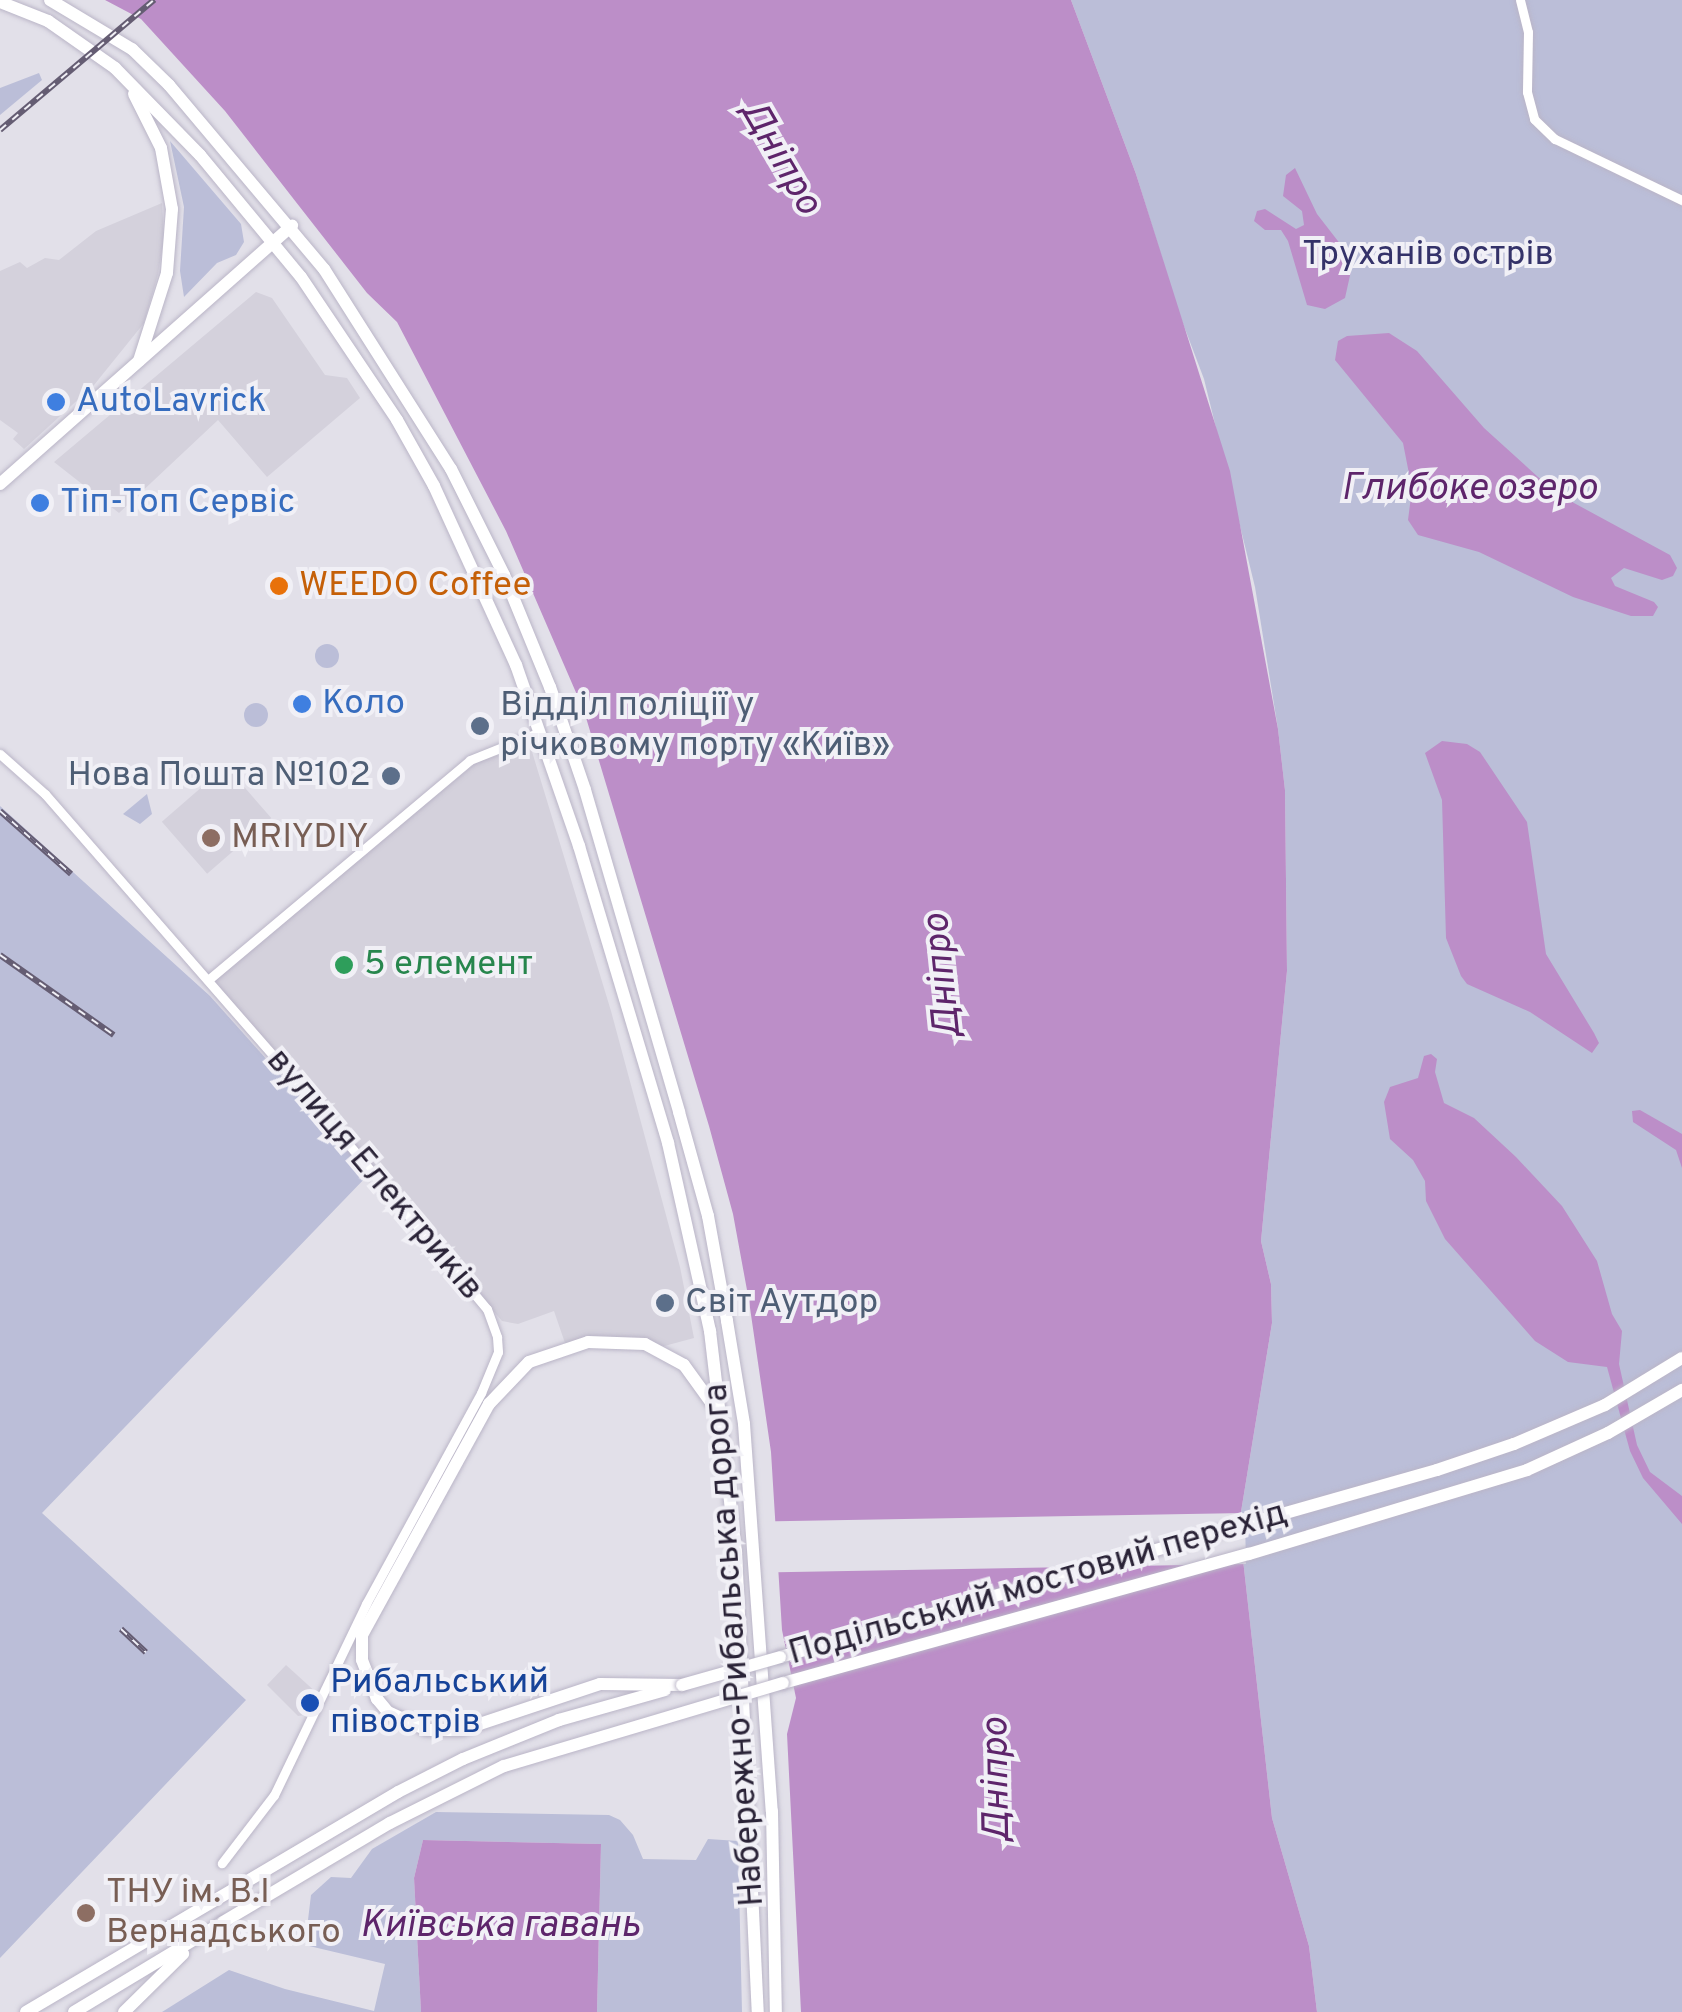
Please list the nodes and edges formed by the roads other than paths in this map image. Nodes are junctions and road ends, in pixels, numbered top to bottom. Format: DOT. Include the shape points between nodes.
graph roads {
  1 [pos="50,0"];
  2 [pos="1520,0"];
  3 [pos="0,2"];
  4 [pos="115,68"];
  5 [pos="1682,200"];
  6 [pos="292,226"];
  7 [pos="274,243"];
  8 [pos="139,360"];
  9 [pos="0,484"];
  10 [pos="540,732"];
  11 [pos="0,754"];
  12 [pos="208,980"];
  13 [pos="1682,1358"];
  14 [pos="1682,1390"];
  15 [pos="723,1419"];
  16 [pos="682,1685"];
  17 [pos="222,1864"];
  18 [pos="223,1922"];
  19 [pos="26,2012"];
  20 [pos="74,2012"];
  21 [pos="124,2012"];
  22 [pos="758,2012"];
  23 [pos="776,2012"];
  1 -- 6 [label="main road, Набережно-Рибальська дорога" via="132,49"];
  2 -- 5 [label="street" via="1534,119 1555,138"];
  3 -- 4 [label="main road, Набережно-Рибальська дорога" via="48,21"];
  4 -- 7 [label="main road, Набережно-Рибальська дорога"];
  4 -- 8 [label="main road" via="152,123 172,208 168,273"];
  6 -- 7 [label="main road"];
  6 -- 23 [label="main road, Набережно-Рибальська дорога" via="417,410 526,627 585,790 708,1216 744,1424 772,1811"];
  7 -- 8 [label="main road"];
  7 -- 10 [label="main road, Набережно-Рибальська дорога" via="368,375 434,486 489,598"];
  8 -- 9 [label="main road"];
  10 -- 12 [label="street" via="470,760"];
  10 -- 15 [label="main road, Набережно-Рибальська дорога" via="684,1200"];
  11 -- 12 [label="street, вулиця Електриків" via="46,794"];
  12 -- 17 [label="street, вулиця Електриків" via="487,1309 498,1352 263,1814"];
  13 -- 16 [label="main road, Подільський мостовий перехід, bridge" via="1606,1404 1437,1470"];
  14 -- 18 [label="main road, Подільський мостовий перехід, bridge" via="1543,1463 1446,1496 504,1766 390,1823"];
  15 -- 16 [label="main road" via="684,1365 662,1351 612,1341 552,1351 520,1369 489,1404 366,1621 361,1648 370,1685 388,1712 426,1730 462,1730 600,1684"];
  15 -- 22 [label="main road, Набережно-Рибальська дорога"];
  16 -- 19 [label="main road, Подільський мостовий перехід" via="559,1720 463,1759"];
  18 -- 20 [label="main road, Подільський мостовий перехід"];
  18 -- 21 [label="main road, Подільський мостовий перехід"];
}
